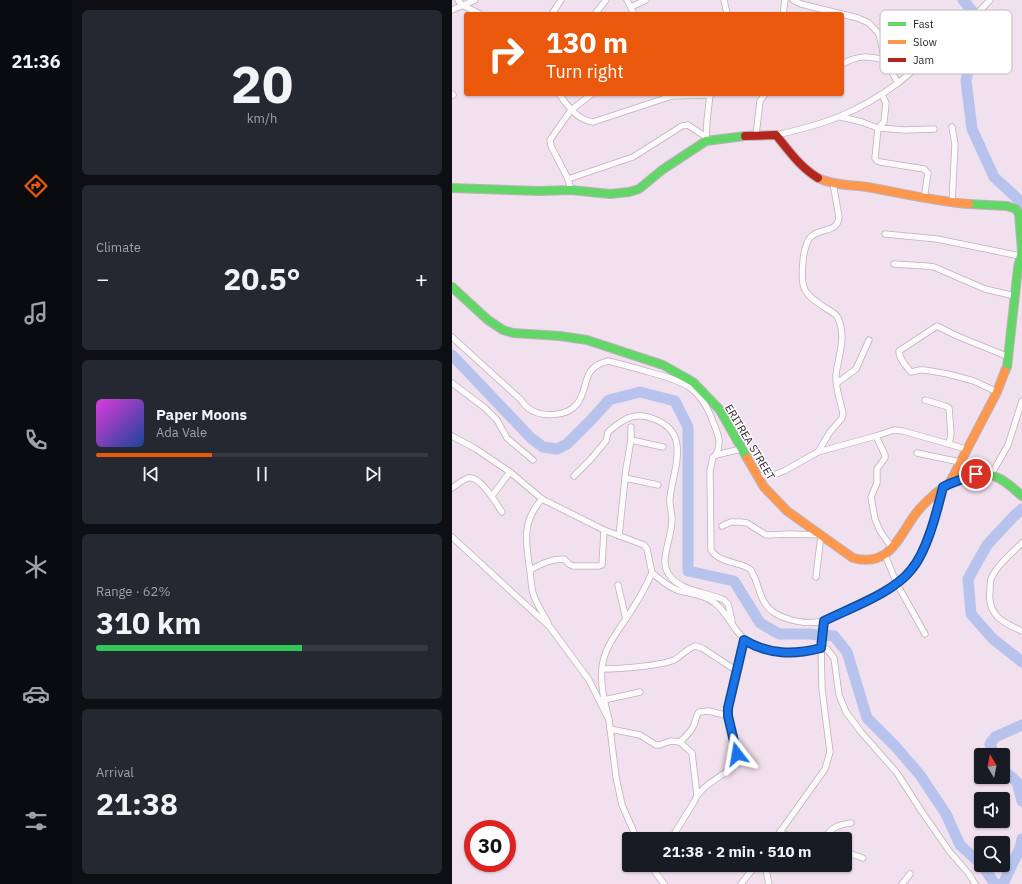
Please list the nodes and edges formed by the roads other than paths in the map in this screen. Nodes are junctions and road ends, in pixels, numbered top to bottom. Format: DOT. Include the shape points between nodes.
graph roads {
  1 [pos="458,0"];
  2 [pos="475,0"];
  3 [pos="561,0"];
  4 [pos="606,0"];
  5 [pos="627,0"];
  6 [pos="646,0"];
  7 [pos="724,0"];
  8 [pos="785,0"];
  9 [pos="793,0"];
  10 [pos="990,0"];
  11 [pos="462,5"];
  12 [pos="631,7"];
  13 [pos="452,10"];
  14 [pos="980,10"];
  15 [pos="476,12"];
  16 [pos="553,12"];
  17 [pos="596,12"];
  18 [pos="633,12"];
  19 [pos="725,12"];
  20 [pos="783,12"];
  21 [pos="834,12"];
  22 [pos="844,15"];
  23 [pos="880,38"];
  24 [pos="880,59"];
  25 [pos="844,63"];
  26 [pos="893,74"];
  27 [pos="909,74"];
  28 [pos="898,83"];
  29 [pos="882,95"];
  30 [pos="561,96"];
  31 [pos="590,96"];
  32 [pos="669,96"];
  33 [pos="710,96"];
  34 [pos="764,96"];
  35 [pos="572,110"];
  36 [pos="840,117"];
  37 [pos="952,127"];
  38 [pos="878,128"];
  39 [pos="934,129"];
  40 [pos="756,135"];
  41 [pos="776,135"];
  42 [pos="706,139"];
  43 [pos="568,179"];
  44 [pos="833,183"];
  45 [pos="452,188"];
  46 [pos="571,190"];
  47 [pos="924,199"];
  48 [pos="952,203"];
  49 [pos="886,234"];
  50 [pos="1021,252"];
  51 [pos="894,264"];
  52 [pos="452,287"];
  53 [pos="1015,296"];
  54 [pos="452,337"];
  55 [pos="869,340"];
  56 [pos="1009,357"];
  57 [pos="452,383"];
  58 [pos="837,383"];
  59 [pos="996,392"];
  60 [pos="925,400"];
  61 [pos="1022,401"];
  62 [pos="631,427"];
  63 [pos="452,436"];
  64 [pos="876,436"];
  65 [pos="631,440"];
  66 [pos="949,444"];
  67 [pos="662,447"];
  68 [pos="719,447"];
  69 [pos="741,449"];
  70 [pos="966,449"];
  71 [pos="726,452"];
  72 [pos="818,452"];
  73 [pos="918,453"];
  74 [pos="716,454"];
  75 [pos="533,460"];
  76 [pos="960,462"];
  77 [pos="510,472"];
  78 [pos="991,475"];
  79 [pos="574,476"];
  80 [pos="757,476"];
  81 [pos="625,478"];
  82 [pos="658,485"];
  83 [pos="946,486"];
  84 [pos="452,488"];
  85 [pos="1019,493"];
  86 [pos="492,496"];
  87 [pos="542,499"];
  88 [pos="502,512"];
  89 [pos="722,526"];
  90 [pos="604,530"];
  91 [pos="821,535"];
  92 [pos="619,536"];
  93 [pos="452,537"];
  94 [pos="1022,543"];
  95 [pos="892,548"];
  96 [pos="885,555"];
  97 [pos="530,570"];
  98 [pos="652,573"];
  99 [pos="816,577"];
  100 [pos="897,584"];
  101 [pos="618,585"];
  102 [pos="626,619"];
  103 [pos="824,623"];
  104 [pos="732,625"];
  105 [pos="550,627"];
  106 [pos="1022,631"];
  107 [pos="925,634"];
  108 [pos="744,640"];
  109 [pos="821,648"];
  110 [pos="602,669"];
  111 [pos="737,671"];
  112 [pos="640,692"];
  113 [pos="604,700"];
  114 [pos="728,716"];
  115 [pos="608,720"];
  116 [pos="610,729"];
  117 [pos="680,742"];
  118 [pos="696,795"];
  119 [pos="851,823"];
  120 [pos="634,832"];
  121 [pos="675,832"];
  122 [pos="781,832"];
  123 [pos="830,832"];
  124 [pos="852,854"];
  125 [pos="863,858"];
  126 [pos="656,872"];
  127 [pos="750,872"];
  128 [pos="766,872"];
  129 [pos="910,874"];
  130 [pos="664,884"];
  131 [pos="741,884"];
  132 [pos="769,884"];
  133 [pos="902,884"];
  134 [pos="975,884"];
  1 -- 11 [label="street"];
  2 -- 11 [label="street"];
  3 -- 16 [label="street"];
  4 -- 17 [label="street"];
  5 -- 12 [label="street"];
  6 -- 12 [label="street"];
  7 -- 19 [label="street"];
  8 -- 20 [label="street"];
  9 -- 21 [label="street"];
  10 -- 14 [label="street"];
  11 -- 13 [label="street"];
  11 -- 15 [label="street"];
  12 -- 18 [label="street"];
  22 -- 23 [label="street" via="869,23"];
  24 -- 25 [label="street" via="857,57"];
  26 -- 28 [label="street"];
  27 -- 28 [label="street"];
  28 -- 29 [label="street"];
  29 -- 36 [label="street"];
  29 -- 38 [label="street" via="886,103 884,122"];
  30 -- 35 [label="street"];
  31 -- 35 [label="street"];
  32 -- 35 [label="street" via="593,122 585,121"];
  33 -- 42 [label="street"];
  34 -- 40 [label="street" via="760,101"];
  35 -- 43 [label="street" via="550,140"];
  36 -- 38 [label="street"];
  36 -- 41 [label="street"];
  37 -- 48 [label="street" via="955,144"];
  38 -- 39 [label="street"];
  38 -- 47 [label="street" via="875,158 877,161 927,170"];
  40 -- 41 [label="main road"];
  40 -- 42 [label="main road"];
  41 -- 44 [label="main road" via="807,171"];
  42 -- 43 [label="street" via="688,125 682,126 633,157"];
  42 -- 46 [label="main road" via="639,189 610,194"];
  43 -- 46 [label="street"];
  44 -- 47 [label="main road"];
  44 -- 58 [label="street" via="839,222 833,228 814,234 810,238 803,261 803,277 804,290 808,296 838,318 843,337"];
  45 -- 46 [label="main road"];
  47 -- 48 [label="main road"];
  48 -- 50 [label="main road" via="1007,206 1019,211"];
  49 -- 50 [label="street"];
  50 -- 53 [label="main road"];
  51 -- 53 [label="street" via="934,267 985,289"];
  52 -- 69 [label="main road, ERITREA STREET" via="488,320 503,330 587,340 677,372 692,382 720,410"];
  53 -- 56 [label="main road"];
  54 -- 68 [label="street" via="528,408 543,415 566,412 577,404 590,371 608,360 683,382 696,393 710,413 720,440"];
  55 -- 58 [label="street" via="856,369"];
  56 -- 59 [label="main road"];
  56 -- 59 [label="street" via="937,326 899,351 905,366 911,372 925,370 948,374 974,381"];
  57 -- 75 [label="street" via="485,408 497,420 507,438"];
  58 -- 72 [label="street" via="842,418"];
  59 -- 70 [label="main road"];
  60 -- 66 [label="street" via="948,408 951,434"];
  61 -- 78 [label="street" via="1008,445"];
  62 -- 65 [label="street"];
  63 -- 77 [label="street"];
  64 -- 66 [label="street" via="894,430"];
  64 -- 72 [label="street"];
  64 -- 95 [label="street" via="885,458 876,470 876,483 871,497 872,509 880,531"];
  65 -- 67 [label="street"];
  65 -- 81 [label="street"];
  66 -- 70 [label="street"];
  68 -- 71 [label="street"];
  68 -- 74 [label="street"];
  69 -- 71 [label="street"];
  69 -- 80 [label="main road, ERITREA STREET"];
  70 -- 76 [label="main road"];
  71 -- 74 [label="street"];
  72 -- 80 [label="street" via="784,472"];
  73 -- 76 [label="street"];
  74 -- 103 [label="street" via="710,471 713,554 751,570 761,597 774,612 796,621"];
  76 -- 83 [label="main road"];
  77 -- 86 [label="street"];
  77 -- 87 [label="street"];
  78 -- 83 [label="main road" via="976,474"];
  78 -- 85 [label="main road"];
  79 -- 104 [label="street" via="606,441 608,432 624,420 635,415 645,416 670,428 676,437 678,452 670,501 672,520 665,563 667,572 680,585 724,600 728,604"];
  80 -- 91 [label="main road, ERITREA STREET" via="787,511"];
  81 -- 82 [label="street"];
  81 -- 92 [label="street"];
  83 -- 95 [label="main road" via="917,510"];
  83 -- 100 [label="street" via="917,561"];
  84 -- 86 [label="street" via="469,478 474,478"];
  86 -- 88 [label="street"];
  87 -- 90 [label="street"];
  87 -- 97 [label="street" via="536,505 526,529"];
  89 -- 91 [label="street" via="731,522 741,522 766,535"];
  90 -- 92 [label="street"];
  90 -- 97 [label="street" via="602,565 573,566 564,559 557,559"];
  91 -- 96 [label="main road, ERITREA STREET" via="853,558 871,560"];
  91 -- 99 [label="street"];
  92 -- 98 [label="street" via="647,549"];
  93 -- 105 [label="street"];
  94 -- 106 [label="street" via="991,579 989,596 994,614"];
  95 -- 96 [label="main road"];
  96 -- 100 [label="street"];
  97 -- 105 [label="street" via="533,592"];
  98 -- 102 [label="street"];
  98 -- 104 [label="street" via="669,586 714,602"];
  100 -- 103 [label="street"];
  100 -- 107 [label="street"];
  101 -- 102 [label="street"];
  102 -- 110 [label="street" via="605,654"];
  103 -- 109 [label="street"];
  104 -- 108 [label="street"];
  105 -- 115 [label="street" via="589,680"];
  108 -- 109 [label="street" via="763,649 792,654"];
  108 -- 111 [label="street"];
  109 -- 122 [label="street" via="829,759 825,769"];
  109 -- 134 [label="street" via="827,649 834,658 839,695 846,712 897,773 950,852"];
  110 -- 111 [label="street" via="673,660 695,646"];
  110 -- 113 [label="street"];
  111 -- 114 [label="street"];
  112 -- 113 [label="street"];
  113 -- 115 [label="street"];
  114 -- 117 [label="street" via="708,711 699,712 691,730"];
  114 -- 118 [label="street" via="738,758"];
  115 -- 116 [label="street"];
  116 -- 117 [label="street" via="640,735 656,745"];
  116 -- 120 [label="street" via="622,805"];
  117 -- 118 [label="street" via="692,753"];
  118 -- 121 [label="street"];
  119 -- 123 [label="street" via="840,825"];
  124 -- 125 [label="street"];
  126 -- 130 [label="street"];
  127 -- 131 [label="street"];
  128 -- 132 [label="street"];
  129 -- 133 [label="street"];
}
